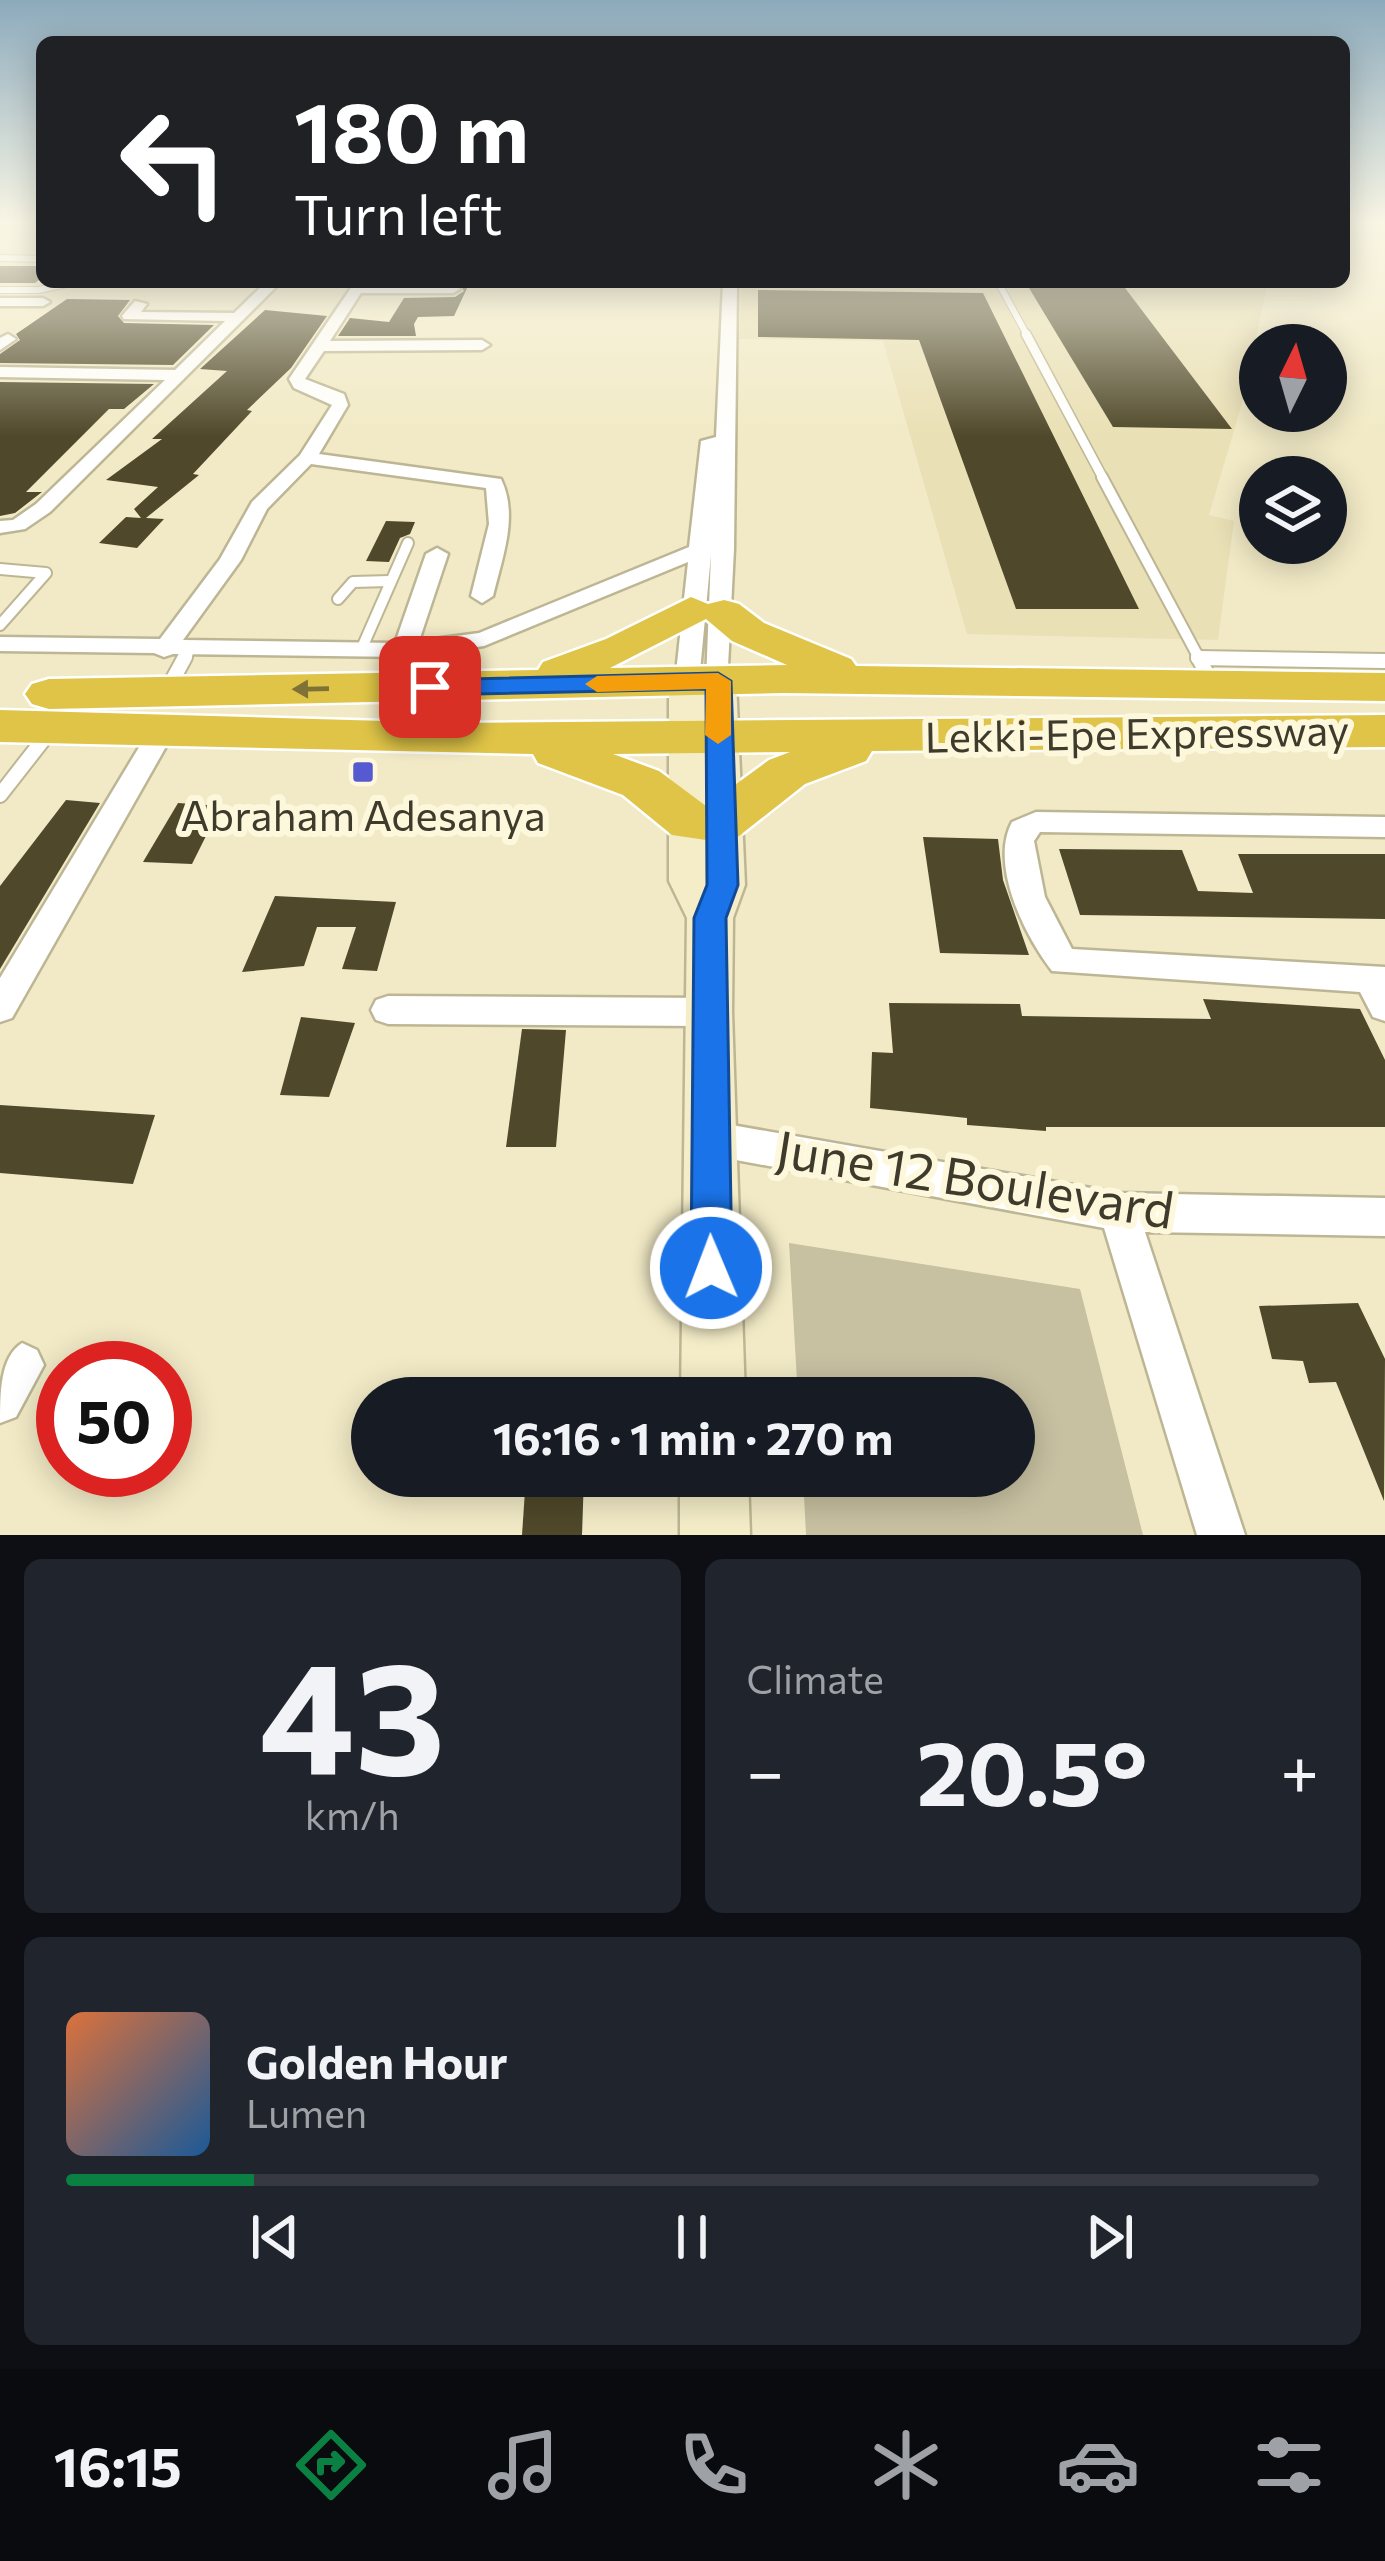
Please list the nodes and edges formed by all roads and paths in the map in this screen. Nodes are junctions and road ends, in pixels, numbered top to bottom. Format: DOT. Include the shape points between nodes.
graph roads {
  1 [pos="261,295"];
  2 [pos="354,295"];
  3 [pos="730,295"];
  4 [pos="1004,295"];
  5 [pos="0,302"];
  6 [pos="43,302"];
  7 [pos="140,304"];
  8 [pos="237,317"];
  9 [pos="482,345"];
  10 [pos="321,346"];
  11 [pos="0,372"];
  12 [pos="182,375"];
  13 [pos="308,458"];
  14 [pos="0,527"];
  15 [pos="408,542"];
  16 [pos="713,549"];
  17 [pos="436,554"];
  18 [pos="0,569"];
  19 [pos="390,581"];
  20 [pos="482,596"];
  21 [pos="338,599"];
  22 [pos="708,612"];
  23 [pos="0,625"];
  24 [pos="0,644"];
  25 [pos="361,650"];
  26 [pos="404,650"];
  27 [pos="1385,662"];
  28 [pos="1198,674"];
  29 [pos="864,679"];
  30 [pos="171,680"];
  31 [pos="703,681"];
  32 [pos="622,683"];
  33 [pos="512,686"];
  34 [pos="1385,687"];
  35 [pos="0,694"];
  36 [pos="0,726"];
  37 [pos="54,727"];
  38 [pos="1385,731"];
  39 [pos="273,733"];
  40 [pos="889,737"];
  41 [pos="521,739"];
  42 [pos="723,739"];
  43 [pos="0,795"];
  44 [pos="705,822"];
  45 [pos="1385,826"];
  46 [pos="1380,989"];
  47 [pos="0,1009"];
  48 [pos="388,1010"];
  49 [pos="708,1012"];
  50 [pos="710,1138"];
  51 [pos="1119,1212"];
  52 [pos="1385,1217"];
  53 [pos="713,1377"];
  54 [pos="714,1497"];
  55 [pos="715,1535"];
  56 [pos="1221,1535"];
  1 -- 8 [label="street"];
  2 -- 10 [label="street"];
  3 -- 16 [label="street" via="730,385"];
  4 -- 28 [label="lane"];
  5 -- 6 [label="street"];
  7 -- 8 [label="street" via="129,316"];
  8 -- 12 [label="street"];
  9 -- 10 [label="street"];
  10 -- 13 [label="street" via="297,379 340,405"];
  11 -- 12 [label="street"];
  12 -- 14 [label="street" via="28,520"];
  13 -- 20 [label="street" via="494,483 498,523"];
  13 -- 30 [label="street" via="260,506"];
  15 -- 19 [label="lane"];
  16 -- 22 [label="street"];
  16 -- 22 [label="street"];
  16 -- 26 [label="street" via="484,639"];
  17 -- 26 [label="street"];
  18 -- 23 [label="lane" via="46,573"];
  19 -- 21 [label="lane" via="353,582"];
  19 -- 25 [label="lane"];
  22 -- 29 [label="highway"];
  22 -- 31 [label="street"];
  22 -- 31 [label="street"];
  22 -- 33 [label="highway"];
  24 -- 30 [label="street"];
  25 -- 26 [label="street"];
  25 -- 30 [label="street"];
  27 -- 28 [label="lane"];
  28 -- 29 [label="highway, Lekki-Epe Expressway"];
  28 -- 34 [label="highway, Lekki-Epe Expressway"];
  28 -- 42 [label="highway" via="1040,695 766,701"];
  29 -- 31 [label="highway, Lekki-Epe Expressway"];
  33 -- 30 [label="highway, one-way"];
  30 -- 35 [label="highway"];
  30 -- 37 [label="highway"];
  30 -- 39 [label="highway"];
  30 -- 47 [label="street"];
  31 -- 32 [label="highway, Lekki-Epe Expressway"];
  31 -- 42 [label="main road"];
  32 -- 33 [label="highway, Lekki-Epe Expressway"];
  32 -- 39 [label="highway" via="643,701 586,721 296,725"];
  36 -- 37 [label="highway"];
  37 -- 43 [label="lane"];
  38 -- 40 [label="highway, Lekki-Epe Expressway"];
  39 -- 41 [label="highway, Lekki-Epe Expressway"];
  40 -- 42 [label="highway, Lekki-Epe Expressway"];
  40 -- 44 [label="highway" via="787,772"];
  41 -- 42 [label="highway, Lekki-Epe Expressway"];
  41 -- 44 [label="highway" via="641,783"];
  42 -- 44 [label="main road"];
  44 -- 49 [label="main road" via="691,881 710,918"];
  45 -- 46 [label="street" via="1036,822 1022,829 1017,845 1054,953 1076,966"];
  48 -- 49 [label="street"];
  49 -- 50 [label="main road"];
  50 -- 51 [label="street, June 12 Boulevard"];
  50 -- 53 [label="main road"];
  51 -- 52 [label="street, June 12 Boulevard"];
  51 -- 56 [label="street"];
  54 -- 55 [label="main road"];
}
